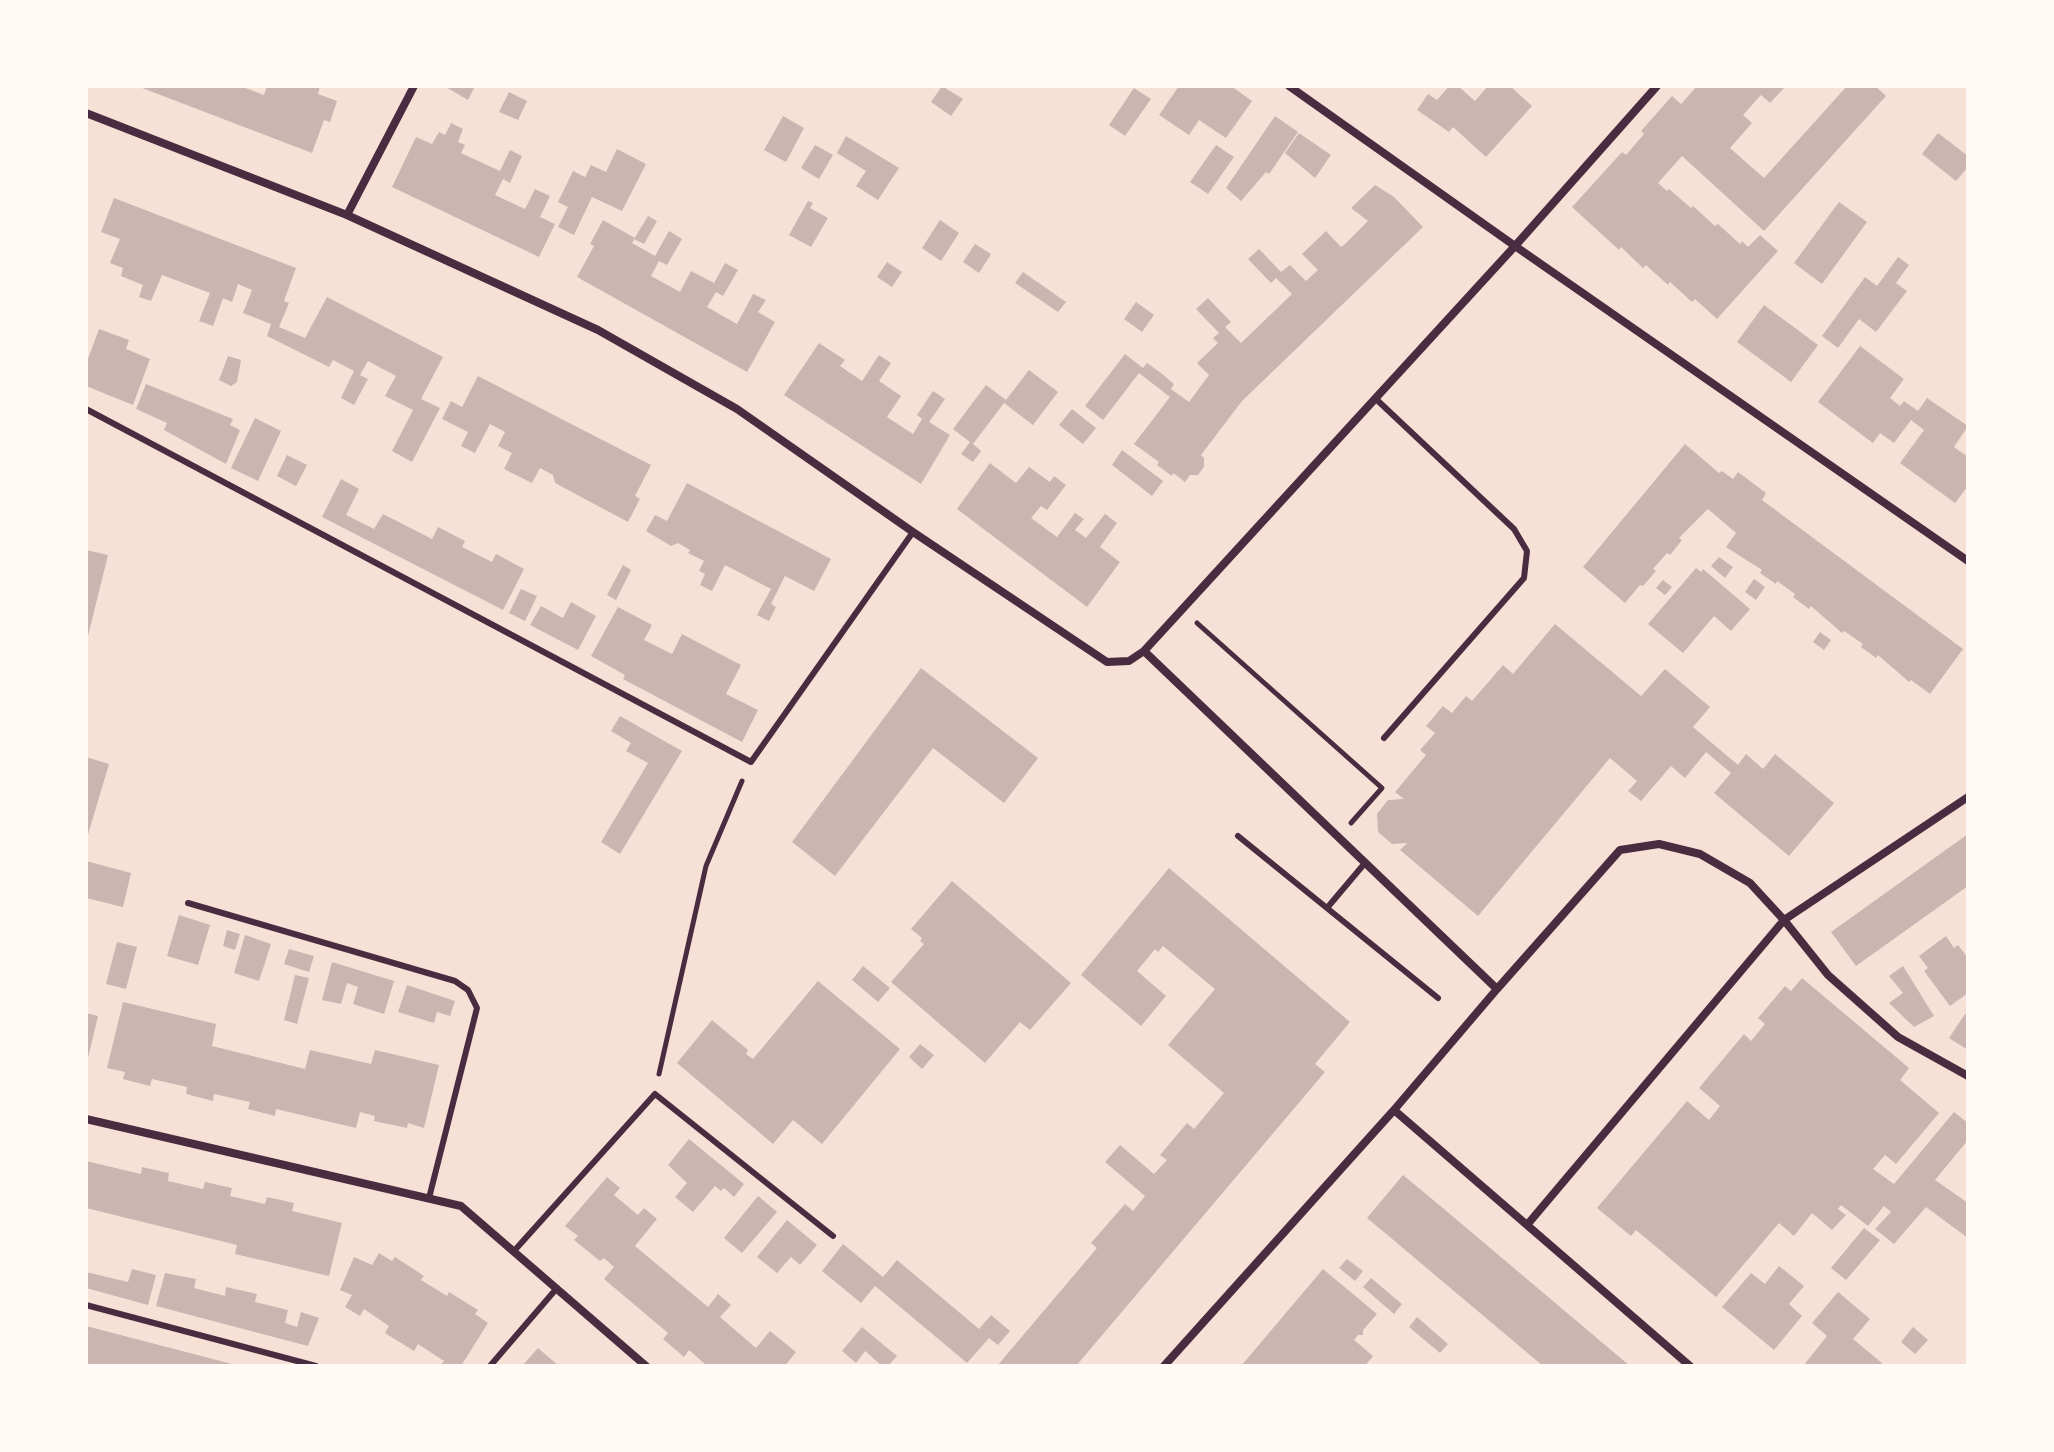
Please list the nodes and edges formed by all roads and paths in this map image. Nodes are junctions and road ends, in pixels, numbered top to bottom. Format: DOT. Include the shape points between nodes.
graph roads {
  1 [pos="414,86"];
  2 [pos="1289,86"];
  3 [pos="1657,86"];
  4 [pos="86,113"];
  5 [pos="347,215"];
  6 [pos="1515,246"];
  7 [pos="1377,400"];
  8 [pos="86,409"];
  9 [pos="913,532"];
  10 [pos="1968,561"];
  11 [pos="1182,609"];
  12 [pos="1144,651"];
  13 [pos="1384,738"];
  14 [pos="751,762"];
  15 [pos="1968,797"];
  16 [pos="1238,836"];
  17 [pos="1338,837"];
  18 [pos="1365,863"];
  19 [pos="188,903"];
  20 [pos="1327,908"];
  21 [pos="1784,920"];
  22 [pos="1497,989"];
  23 [pos="1438,998"];
  24 [pos="1968,1076"];
  25 [pos="655,1094"];
  26 [pos="1394,1110"];
  27 [pos="86,1119"];
  28 [pos="429,1198"];
  29 [pos="1527,1225"];
  30 [pos="833,1236"];
  31 [pos="514,1251"];
  32 [pos="557,1288"];
  33 [pos="86,1305"];
  34 [pos="316,1366"];
  35 [pos="490,1366"];
  36 [pos="646,1366"];
  37 [pos="1164,1366"];
  38 [pos="1690,1366"];
  1 -- 5 [label="street"];
  2 -- 6 [label="street"];
  3 -- 6 [label="street"];
  4 -- 5 [label="street"];
  5 -- 9 [label="street" via="623,344 737,409"];
  6 -- 7 [label="street"];
  6 -- 10 [label="street"];
  7 -- 11 [label="street"];
  7 -- 13 [label="lane" via="1514,529 1527,551 1524,578"];
  8 -- 14 [label="lane"];
  9 -- 12 [label="street" via="1107,662 1129,661"];
  9 -- 14 [label="lane"];
  11 -- 12 [label="street"];
  11 -- 17 [label="path" via="1382,788"];
  12 -- 17 [label="street"];
  14 -- 25 [label="path" via="706,866"];
  15 -- 21 [label="street"];
  16 -- 20 [label="lane"];
  17 -- 18 [label="street"];
  18 -- 20 [label="lane"];
  18 -- 22 [label="street"];
  19 -- 28 [label="lane" via="455,981 468,990 477,1008"];
  20 -- 23 [label="lane"];
  21 -- 22 [label="street" via="1750,883 1700,854 1659,844 1620,850"];
  21 -- 24 [label="street" via="1828,975 1898,1037"];
  21 -- 29 [label="street"];
  22 -- 26 [label="street"];
  25 -- 30 [label="lane"];
  25 -- 31 [label="lane"];
  26 -- 29 [label="street"];
  26 -- 37 [label="street"];
  27 -- 28 [label="street"];
  28 -- 31 [label="street" via="461,1206"];
  29 -- 38 [label="street"];
  31 -- 32 [label="street"];
  32 -- 35 [label="lane"];
  32 -- 36 [label="street"];
  33 -- 34 [label="lane"];
}
